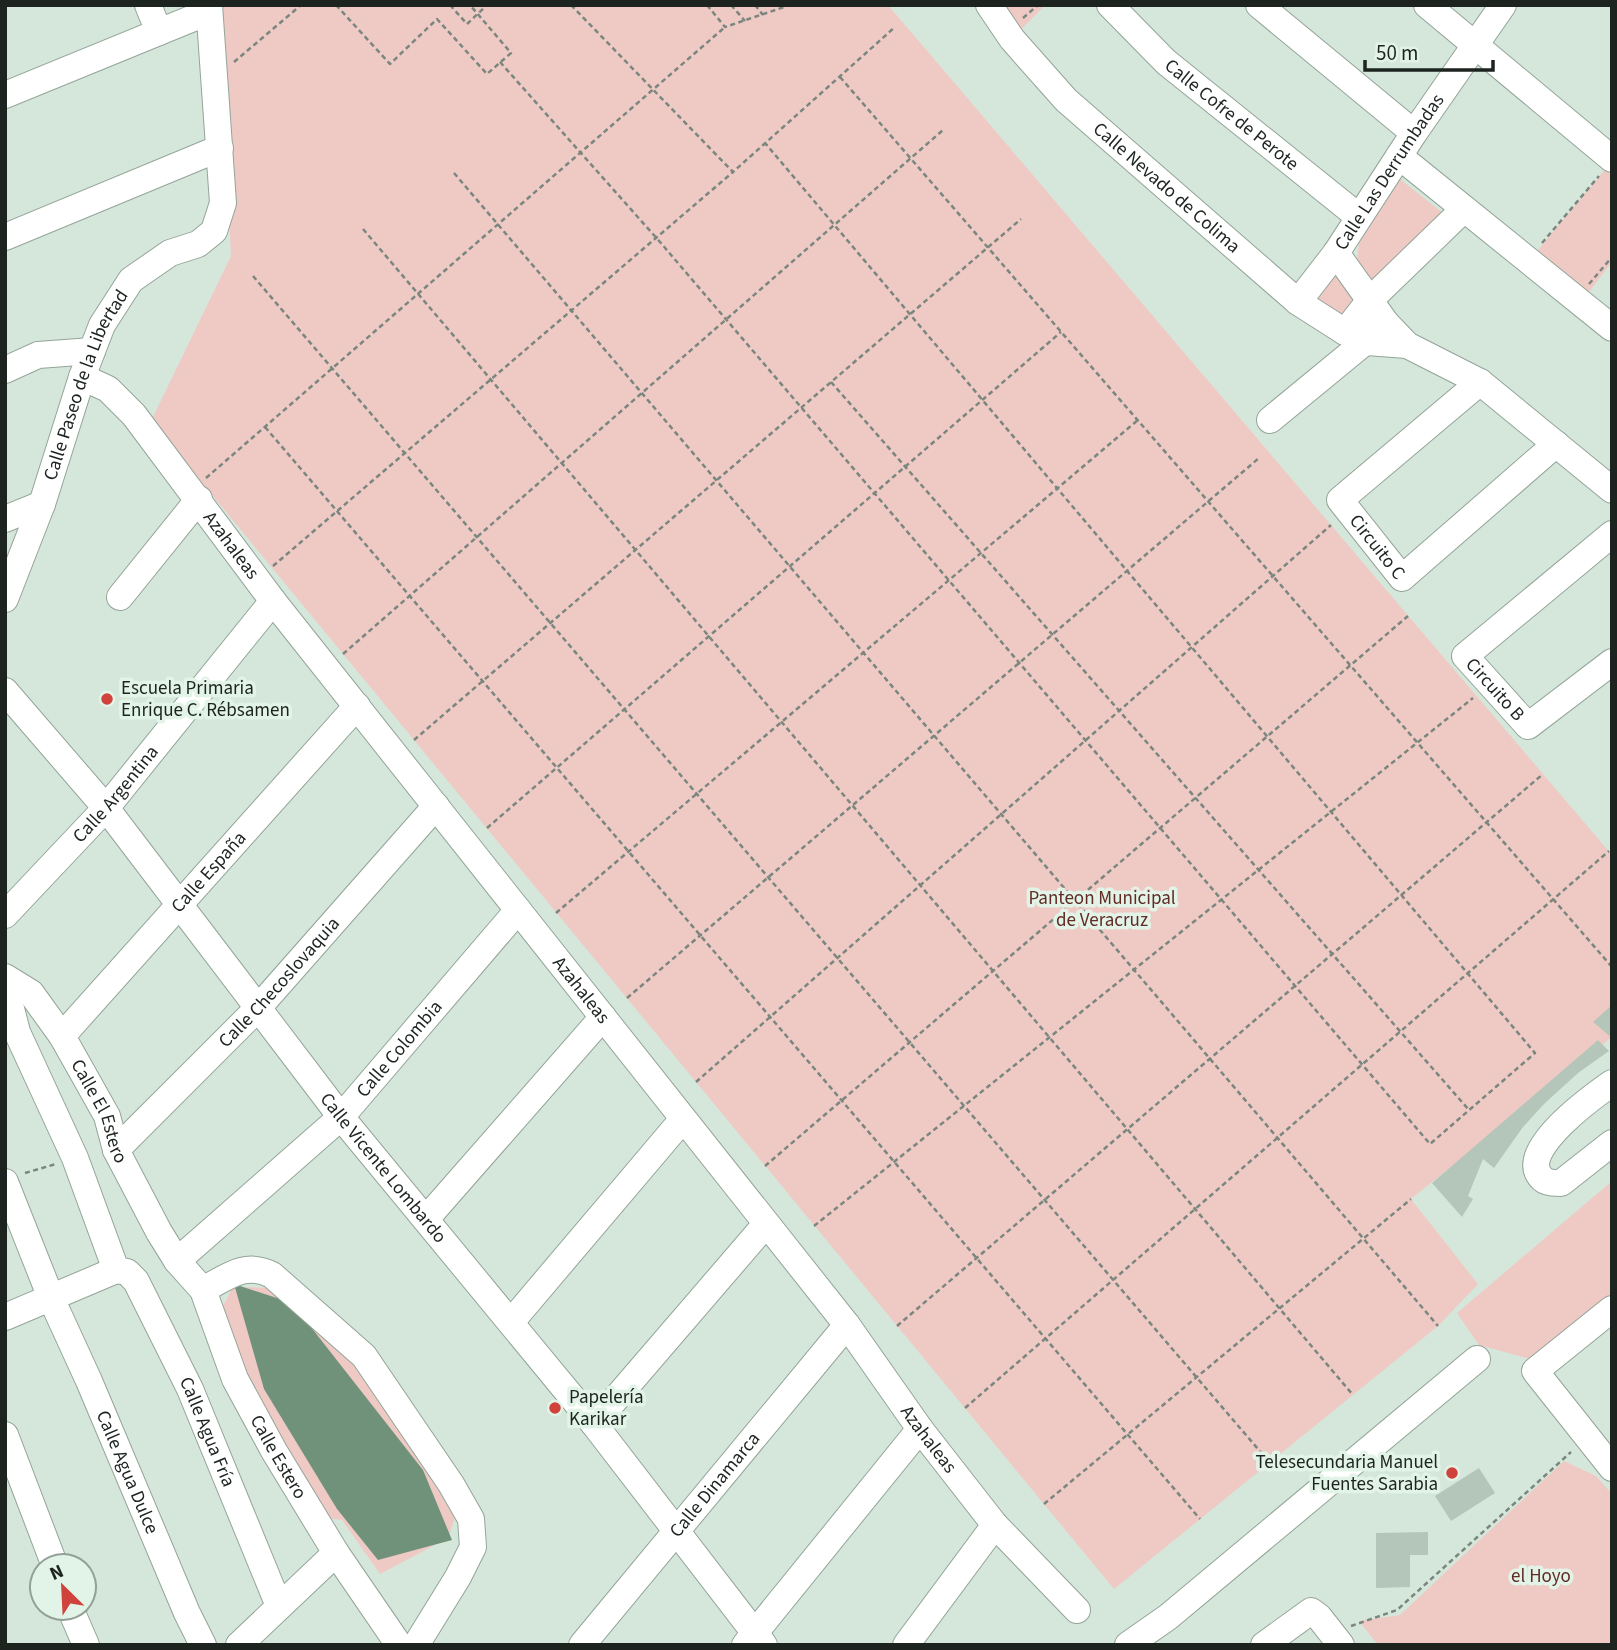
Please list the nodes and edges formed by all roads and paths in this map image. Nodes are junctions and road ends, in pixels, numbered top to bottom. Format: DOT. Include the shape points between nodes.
graph roads {
  1 [pos="148,5"];
  2 [pos="301,5"];
  3 [pos="336,5"];
  4 [pos="450,5"];
  5 [pos="470,5"];
  6 [pos="487,5"];
  7 [pos="571,5"];
  8 [pos="707,5"];
  9 [pos="731,5"];
  10 [pos="755,5"];
  11 [pos="776,5"];
  12 [pos="790,5"];
  13 [pos="989,5"];
  14 [pos="1110,5"];
  15 [pos="1259,5"];
  16 [pos="1427,5"];
  17 [pos="1503,5"];
  18 [pos="209,9"];
  19 [pos="780,9"];
  20 [pos="478,15"];
  21 [pos="763,15"];
  22 [pos="745,21"];
  23 [pos="725,27"];
  24 [pos="895,27"];
  25 [pos="159,32"];
  26 [pos="1476,44"];
  27 [pos="500,62"];
  28 [pos="233,63"];
  29 [pos="840,77"];
  30 [pos="653,90"];
  31 [pos="5,95"];
  32 [pos="943,130"];
  33 [pos="1414,133"];
  34 [pos="765,143"];
  35 [pos="220,148"];
  36 [pos="581,152"];
  37 [pos="1399,156"];
  38 [pos="911,158"];
  39 [pos="1607,165"];
  40 [pos="733,172"];
  41 [pos="454,173"];
  42 [pos="1464,209"];
  43 [pos="1359,218"];
  44 [pos="1021,219"];
  45 [pos="498,225"];
  46 [pos="834,225"];
  47 [pos="362,229"];
  48 [pos="5,237"];
  49 [pos="657,237"];
  50 [pos="988,248"];
  51 [pos="1336,253"];
  52 [pos="1612,257"];
  53 [pos="1527,262"];
  54 [pos="253,276"];
  55 [pos="418,294"];
  56 [pos="1370,300"];
  57 [pos="1576,300"];
  58 [pos="1298,302"];
  59 [pos="571,310"];
  60 [pos="910,315"];
  61 [pos="727,319"];
  62 [pos="1612,328"];
  63 [pos="1061,332"];
  64 [pos="1366,332"];
  65 [pos="93,351"];
  66 [pos="332,368"];
  67 [pos="5,370"];
  68 [pos="82,377"];
  69 [pos="491,379"];
  70 [pos="831,382"];
  71 [pos="1480,382"];
  72 [pos="642,394"];
  73 [pos="982,400"];
  74 [pos="802,408"];
  75 [pos="1138,420"];
  76 [pos="1270,420"];
  77 [pos="265,427"];
  78 [pos="1556,444"];
  79 [pos="405,453"];
  80 [pos="1259,458"];
  81 [pos="562,463"];
  82 [pos="905,466"];
  83 [pos="716,481"];
  84 [pos="1057,489"];
  85 [pos="1612,490"];
  86 [pos="200,491"];
  87 [pos="875,493"];
  88 [pos="1208,501"];
  89 [pos="42,504"];
  90 [pos="337,511"];
  91 [pos="5,519"];
  92 [pos="1331,525"];
  93 [pos="1612,534"];
  94 [pos="477,537"];
  95 [pos="635,550"];
  96 [pos="981,553"];
  97 [pos="790,566"];
  98 [pos="271,567"];
  99 [pos="1127,571"];
  100 [pos="1273,576"];
  101 [pos="949,580"];
  102 [pos="410,596"];
  103 [pos="120,597"];
  104 [pos="5,599"];
  105 [pos="273,601"];
  106 [pos="1408,615"];
  107 [pos="550,623"];
  108 [pos="1052,635"];
  109 [pos="709,636"];
  110 [pos="1192,648"];
  111 [pos="863,653"];
  112 [pos="343,654"];
  113 [pos="1612,662"];
  114 [pos="1020,663"];
  115 [pos="1350,665"];
  116 [pos="483,681"];
  117 [pos="5,691"];
  118 [pos="1476,695"];
  119 [pos="356,706"];
  120 [pos="624,709"];
  121 [pos="1119,711"];
  122 [pos="782,722"];
  123 [pos="934,736"];
  124 [pos="1267,736"];
  125 [pos="414,740"];
  126 [pos="1086,740"];
  127 [pos="1417,743"];
  128 [pos="557,767"];
  129 [pos="1543,774"];
  130 [pos="697,794"];
  131 [pos="1195,797"];
  132 [pos="853,805"];
  133 [pos="436,806"];
  134 [pos="106,808"];
  135 [pos="1331,811"];
  136 [pos="1001,814"];
  137 [pos="1486,822"];
  138 [pos="487,828"];
  139 [pos="1160,828"];
  140 [pos="629,851"];
  141 [pos="1609,851"];
  142 [pos="1258,870"];
  143 [pos="768,877"];
  144 [pos="920,886"];
  145 [pos="1401,895"];
  146 [pos="1221,899"];
  147 [pos="1075,900"];
  148 [pos="1553,900"];
  149 [pos="180,906"];
  150 [pos="518,910"];
  151 [pos="556,913"];
  152 [pos="5,915"];
  153 [pos="701,935"];
  154 [pos="1333,954"];
  155 [pos="837,958"];
  156 [pos="1612,967"];
  157 [pos="1134,969"];
  158 [pos="993,971"];
  159 [pos="1468,974"];
  160 [pos="5,977"];
  161 [pos="5,985"];
  162 [pos="1295,986"];
  163 [pos="627,998"];
  164 [pos="258,1008"];
  165 [pos="603,1017"];
  166 [pos="771,1017"];
  167 [pos="1400,1032"];
  168 [pos="62,1036"];
  169 [pos="1049,1037"];
  170 [pos="909,1042"];
  171 [pos="1210,1059"];
  172 [pos="1362,1065"];
  173 [pos="696,1082"];
  174 [pos="1612,1083"];
  175 [pos="842,1100"];
  176 [pos="964,1105"];
  177 [pos="1469,1110"];
  178 [pos="341,1117"];
  179 [pos="683,1119"];
  180 [pos="1128,1129"];
  181 [pos="1277,1138"];
  182 [pos="1612,1143"];
  183 [pos="116,1150"];
  184 [pos="75,1158"];
  185 [pos="894,1161"];
  186 [pos="765,1166"];
  187 [pos="11,1179"];
  188 [pos="1411,1199"];
  189 [pos="1045,1200"];
  190 [pos="1196,1209"];
  191 [pos="426,1219"];
  192 [pos="766,1224"];
  193 [pos="814,1226"];
  194 [pos="1363,1238"];
  195 [pos="977,1258"];
  196 [pos="177,1261"];
  197 [pos="116,1270"];
  198 [pos="1113,1280"];
  199 [pos="203,1290"];
  200 [pos="51,1298"];
  201 [pos="1279,1308"];
  202 [pos="1612,1309"];
  203 [pos="5,1317"];
  204 [pos="511,1322"];
  205 [pos="847,1325"];
  206 [pos="897,1326"];
  207 [pos="1438,1326"];
  208 [pos="1046,1338"];
  209 [pos="1477,1359"];
  210 [pos="1196,1377"];
  211 [pos="1353,1395"];
  212 [pos="965,1408"];
  213 [pos="594,1424"];
  214 [pos="920,1429"];
  215 [pos="1128,1434"];
  216 [pos="5,1435"];
  217 [pos="1587,1437"];
  218 [pos="1270,1463"];
  219 [pos="1612,1468"];
  220 [pos="1044,1504"];
  221 [pos="1200,1519"];
  222 [pos="995,1525"];
  223 [pos="676,1530"];
  224 [pos="50,1552"];
  225 [pos="336,1553"];
  226 [pos="279,1605"];
  227 [pos="1077,1610"];
  228 [pos="76,1622"];
  229 [pos="1336,1639"];
  230 [pos="755,1641"];
  231 [pos="86,1645"];
  232 [pos="203,1645"];
  233 [pos="239,1645"];
  234 [pos="398,1645"];
  235 [pos="416,1645"];
  236 [pos="582,1645"];
  237 [pos="906,1645"];
  238 [pos="1128,1645"];
  239 [pos="1264,1645"];
  1 -- 25 [label="street"];
  2 -- 28 [label="path"];
  3 -- 27 [label="path" via="390,64 437,19 487,74"];
  4 -- 20 [label="path" via="467,24"];
  5 -- 20 [label="path"];
  6 -- 20 [label="path"];
  7 -- 30 [label="path"];
  8 -- 23 [label="path"];
  9 -- 22 [label="path"];
  10 -- 21 [label="path"];
  11 -- 19 [label="path"];
  12 -- 19 [label="path"];
  13 -- 58 [label="street, Calle Nevado de Colima" via="1012,39 1066,100"];
  14 -- 43 [label="street, Calle Cofre de Perote" via="1166,62"];
  15 -- 33 [label="street"];
  16 -- 26 [label="street"];
  17 -- 26 [label="street, Calle Las Derrumbadas"];
  18 -- 25 [label="street"];
  18 -- 35 [label="street, Calle Paseo de la Libertad"];
  19 -- 21 [label="path"];
  20 -- 27 [label="path" via="511,53"];
  21 -- 22 [label="path"];
  22 -- 23 [label="path"];
  23 -- 30 [label="path"];
  24 -- 29 [label="path"];
  25 -- 31 [label="street"];
  26 -- 33 [label="street, Calle Las Derrumbadas"];
  26 -- 39 [label="street"];
  27 -- 36 [label="path"];
  29 -- 34 [label="path"];
  29 -- 38 [label="path"];
  30 -- 36 [label="path"];
  30 -- 40 [label="path"];
  32 -- 38 [label="path"];
  33 -- 37 [label="street, Calle Las Derrumbadas"];
  34 -- 40 [label="path"];
  34 -- 46 [label="path"];
  35 -- 48 [label="street"];
  35 -- 65 [label="street, Calle Paseo de la Libertad" via="222,203 214,231 198,244 170,253 131,281 102,325"];
  36 -- 45 [label="path"];
  36 -- 49 [label="path"];
  37 -- 42 [label="street"];
  37 -- 43 [label="street, Calle Las Derrumbadas"];
  38 -- 46 [label="path"];
  38 -- 50 [label="path"];
  39 -- 53 [label="path"];
  40 -- 49 [label="path"];
  41 -- 45 [label="path"];
  42 -- 53 [label="street"];
  42 -- 56 [label="street"];
  43 -- 51 [label="street, Calle Las Derrumbadas"];
  44 -- 50 [label="path"];
  45 -- 55 [label="path"];
  45 -- 59 [label="path"];
  46 -- 60 [label="path"];
  46 -- 61 [label="path"];
  47 -- 55 [label="path"];
  49 -- 59 [label="path"];
  49 -- 61 [label="path"];
  50 -- 60 [label="path"];
  50 -- 63 [label="path"];
  51 -- 56 [label="street"];
  51 -- 58 [label="street, Calle Las Derrumbadas"];
  52 -- 57 [label="path"];
  53 -- 57 [label="street"];
  54 -- 66 [label="path"];
  55 -- 66 [label="path"];
  55 -- 69 [label="path"];
  56 -- 64 [label="street"];
  56 -- 64 [label="street"];
  57 -- 62 [label="street"];
  58 -- 64 [label="street, Calle Nevado de Colima"];
  59 -- 69 [label="path"];
  59 -- 72 [label="path"];
  60 -- 70 [label="path"];
  60 -- 73 [label="path"];
  61 -- 72 [label="path"];
  61 -- 74 [label="path"];
  63 -- 73 [label="path"];
  63 -- 75 [label="path"];
  64 -- 71 [label="street" via="1407,345"];
  64 -- 76 [label="street"];
  65 -- 67 [label="street" via="38,355"];
  65 -- 68 [label="street, Calle Paseo de la Libertad"];
  66 -- 77 [label="path"];
  66 -- 79 [label="path"];
  68 -- 86 [label="street, Azahaleas" via="108,389"];
  68 -- 89 [label="street, Calle Paseo de la Libertad"];
  69 -- 79 [label="path"];
  69 -- 81 [label="path"];
  70 -- 74 [label="path"];
  70 -- 82 [label="path"];
  71 -- 78 [label="street"];
  71 -- 78 [label="street, Circuito C" via="1340,500 1402,578"];
  72 -- 81 [label="path"];
  72 -- 83 [label="path"];
  73 -- 82 [label="path"];
  73 -- 84 [label="path"];
  74 -- 83 [label="path"];
  74 -- 87 [label="path"];
  75 -- 84 [label="path"];
  75 -- 88 [label="path"];
  77 -- 86 [label="path"];
  77 -- 90 [label="path"];
  78 -- 85 [label="street"];
  79 -- 90 [label="path"];
  79 -- 94 [label="path"];
  80 -- 88 [label="path"];
  81 -- 94 [label="path"];
  81 -- 95 [label="path"];
  82 -- 87 [label="path"];
  82 -- 96 [label="path"];
  83 -- 95 [label="path"];
  83 -- 97 [label="path"];
  84 -- 96 [label="path"];
  84 -- 99 [label="path"];
  86 -- 103 [label="street"];
  86 -- 105 [label="street, Azahaleas"];
  87 -- 97 [label="path"];
  87 -- 101 [label="path"];
  88 -- 99 [label="path"];
  88 -- 100 [label="path"];
  89 -- 91 [label="street"];
  89 -- 104 [label="street, Calle Paseo de la Libertad"];
  90 -- 98 [label="path"];
  90 -- 102 [label="path"];
  92 -- 100 [label="path"];
  93 -- 113 [label="street, Circuito B" via="1465,656 1528,726"];
  94 -- 102 [label="path"];
  94 -- 107 [label="path"];
  95 -- 107 [label="path"];
  95 -- 109 [label="path"];
  96 -- 101 [label="path"];
  96 -- 108 [label="path"];
  97 -- 109 [label="path"];
  97 -- 111 [label="path"];
  99 -- 108 [label="path"];
  99 -- 110 [label="path"];
  100 -- 110 [label="path"];
  100 -- 115 [label="path"];
  101 -- 111 [label="path"];
  101 -- 114 [label="path"];
  102 -- 112 [label="path"];
  102 -- 116 [label="path"];
  105 -- 119 [label="street, Azahaleas"];
  105 -- 134 [label="street, Calle Argentina"];
  106 -- 115 [label="path"];
  107 -- 116 [label="path"];
  107 -- 120 [label="path"];
  108 -- 114 [label="path"];
  108 -- 121 [label="path"];
  109 -- 120 [label="path"];
  109 -- 122 [label="path"];
  110 -- 121 [label="path"];
  110 -- 124 [label="path"];
  111 -- 122 [label="path"];
  111 -- 123 [label="path"];
  114 -- 123 [label="path"];
  114 -- 126 [label="path"];
  115 -- 124 [label="path"];
  115 -- 127 [label="path"];
  116 -- 125 [label="path"];
  116 -- 128 [label="path"];
  117 -- 134 [label="street, Calle Vicente Lombardo"];
  118 -- 127 [label="path"];
  119 -- 133 [label="street, Azahaleas"];
  119 -- 149 [label="street, Calle España"];
  120 -- 128 [label="path"];
  120 -- 130 [label="path"];
  121 -- 126 [label="path"];
  121 -- 131 [label="path"];
  122 -- 130 [label="path"];
  122 -- 132 [label="path"];
  123 -- 132 [label="path"];
  123 -- 136 [label="path"];
  124 -- 131 [label="path"];
  124 -- 135 [label="path"];
  126 -- 136 [label="path"];
  126 -- 139 [label="path"];
  127 -- 135 [label="path"];
  127 -- 137 [label="path"];
  128 -- 138 [label="path"];
  128 -- 140 [label="path"];
  129 -- 137 [label="path"];
  130 -- 140 [label="path"];
  130 -- 143 [label="path"];
  131 -- 139 [label="path"];
  131 -- 142 [label="path"];
  132 -- 143 [label="path"];
  132 -- 144 [label="path"];
  133 -- 150 [label="street, Azahaleas"];
  133 -- 164 [label="street, Calle Checoslovaquia"];
  134 -- 149 [label="street, Calle Vicente Lombardo"];
  134 -- 152 [label="street, Calle Argentina"];
  135 -- 142 [label="path"];
  135 -- 145 [label="path"];
  136 -- 144 [label="path"];
  136 -- 147 [label="path"];
  137 -- 145 [label="path"];
  137 -- 148 [label="path"];
  139 -- 146 [label="path"];
  139 -- 147 [label="path"];
  140 -- 151 [label="path"];
  140 -- 153 [label="path"];
  141 -- 148 [label="path"];
  142 -- 146 [label="path"];
  142 -- 154 [label="path"];
  143 -- 153 [label="path"];
  143 -- 155 [label="path"];
  144 -- 155 [label="path"];
  144 -- 158 [label="path"];
  145 -- 154 [label="path"];
  145 -- 159 [label="path"];
  146 -- 157 [label="path"];
  146 -- 162 [label="path"];
  147 -- 157 [label="path"];
  147 -- 158 [label="path"];
  148 -- 156 [label="path"];
  148 -- 159 [label="path"];
  149 -- 164 [label="street, Calle Vicente Lombardo"];
  149 -- 168 [label="street, Calle España"];
  150 -- 165 [label="street, Azahaleas"];
  150 -- 178 [label="street, Calle Colombia"];
  153 -- 163 [label="path"];
  153 -- 166 [label="path"];
  154 -- 162 [label="path"];
  154 -- 167 [label="path"];
  155 -- 166 [label="path"];
  155 -- 170 [label="path"];
  157 -- 169 [label="path"];
  157 -- 171 [label="path"];
  158 -- 169 [label="path"];
  158 -- 170 [label="path"];
  159 -- 167 [label="path"];
  159 -- 177 [label="path" via="1535,1053"];
  160 -- 168 [label="street, Calle El Estero" via="31,993"];
  161 -- 184 [label="street" via="17,1032"];
  162 -- 171 [label="path"];
  162 -- 172 [label="path"];
  164 -- 178 [label="street, Calle Vicente Lombardo"];
  164 -- 183 [label="street, Calle Checoslovaquia"];
  165 -- 179 [label="street, Azahaleas"];
  165 -- 191 [label="street"];
  166 -- 173 [label="path"];
  166 -- 175 [label="path"];
  167 -- 172 [label="path"];
  167 -- 177 [label="path"];
  168 -- 183 [label="street, Calle El Estero" via="107,1116"];
  169 -- 176 [label="path"];
  169 -- 180 [label="path"];
  170 -- 175 [label="path"];
  170 -- 176 [label="path"];
  171 -- 180 [label="path"];
  171 -- 181 [label="path"];
  172 -- 177 [label="path" via="1430,1144"];
  172 -- 181 [label="path"];
  174 -- 182 [label="street" via="1544,1142 1535,1159 1536,1169 1541,1178 1562,1183"];
  175 -- 185 [label="path"];
  175 -- 186 [label="path"];
  176 -- 185 [label="path"];
  176 -- 189 [label="path"];
  178 -- 191 [label="street, Calle Vicente Lombardo"];
  178 -- 196 [label="street, Calle Colombia"];
  179 -- 192 [label="street, Azahaleas"];
  179 -- 204 [label="street"];
  180 -- 189 [label="path"];
  180 -- 190 [label="path"];
  181 -- 190 [label="path"];
  181 -- 194 [label="path"];
  183 -- 196 [label="street, Calle El Estero"];
  184 -- 187 [label="path"];
  184 -- 197 [label="street"];
  185 -- 193 [label="path"];
  185 -- 195 [label="path"];
  187 -- 200 [label="street, Calle Agua Dulce"];
  188 -- 194 [label="path"];
  189 -- 195 [label="path"];
  189 -- 198 [label="path"];
  190 -- 198 [label="path"];
  190 -- 201 [label="path"];
  191 -- 204 [label="street, Calle Vicente Lombardo"];
  192 -- 205 [label="street, Azahaleas"];
  192 -- 213 [label="street"];
  194 -- 201 [label="path"];
  194 -- 207 [label="path"];
  195 -- 206 [label="path"];
  195 -- 208 [label="path"];
  196 -- 199 [label="street, Calle Estero"];
  197 -- 200 [label="street"];
  197 -- 226 [label="street, Calle Agua Fría" via="127,1272 136,1281 190,1389"];
  198 -- 208 [label="path"];
  198 -- 210 [label="path"];
  199 -- 225 [label="street, Calle Estero" via="235,1379"];
  199 -- 235 [label="street" via="249,1268 261,1269 294,1293 364,1356 451,1484 471,1519 473,1547"];
  200 -- 203 [label="street"];
  200 -- 232 [label="street, Calle Agua Dulce"];
  201 -- 210 [label="path"];
  201 -- 211 [label="path"];
  202 -- 217 [label="street" via="1535,1371"];
  204 -- 213 [label="street, Calle Vicente Lombardo"];
  205 -- 214 [label="street, Azahaleas"];
  205 -- 223 [label="street, Calle Dinamarca"];
  208 -- 212 [label="path"];
  208 -- 215 [label="path"];
  209 -- 238 [label="street" via="1168,1617"];
  210 -- 215 [label="path"];
  210 -- 218 [label="path"];
  213 -- 223 [label="street, Calle Vicente Lombardo"];
  214 -- 222 [label="street, Azahaleas"];
  214 -- 230 [label="street"];
  215 -- 220 [label="path"];
  215 -- 221 [label="path"];
  216 -- 224 [label="street"];
  217 -- 219 [label="street"];
  217 -- 229 [label="path" via="1397,1610"];
  222 -- 227 [label="street, Azahaleas"];
  222 -- 237 [label="street"];
  223 -- 230 [label="street, Calle Vicente Lombardo"];
  223 -- 236 [label="street, Calle Dinamarca"];
  225 -- 226 [label="street"];
  225 -- 234 [label="street, Calle Estero"];
  226 -- 233 [label="street"];
  228 -- 231 [label="street"];
  229 -- 239 [label="street" via="1311,1611"];
}
